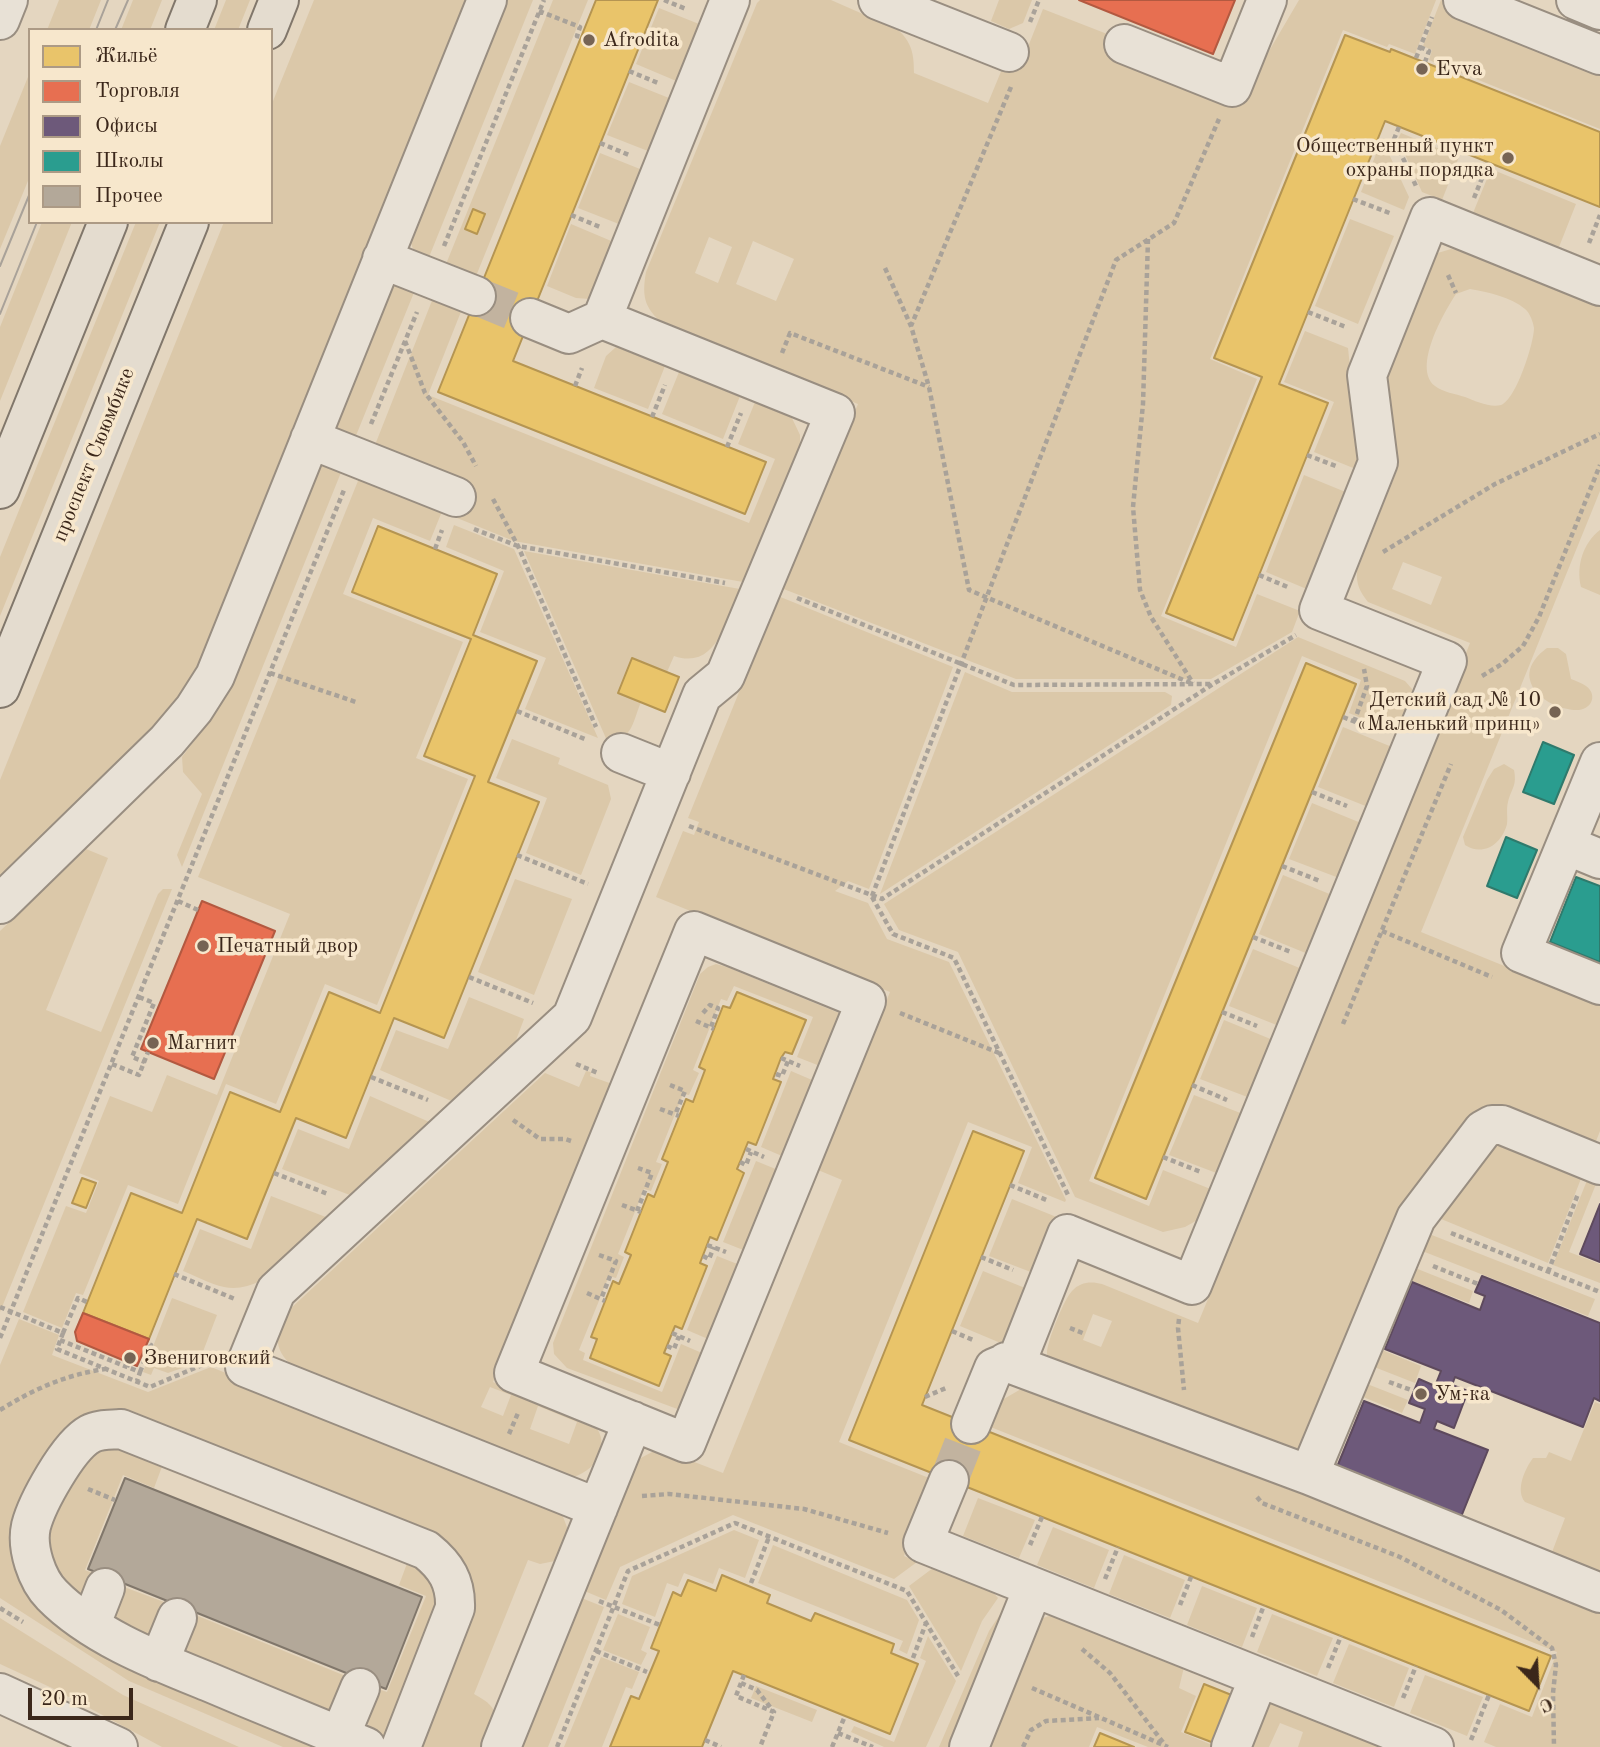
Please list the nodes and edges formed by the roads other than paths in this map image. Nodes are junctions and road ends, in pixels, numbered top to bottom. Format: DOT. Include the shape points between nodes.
graph roads {
  1 [pos="8,0"];
  2 [pos="197,0"];
  3 [pos="279,0"];
  4 [pos="487,0"];
  5 [pos="730,0"];
  6 [pos="878,0"];
  7 [pos="1267,0"];
  8 [pos="1576,0"];
  9 [pos="1449,6"];
  10 [pos="1600,10"];
  11 [pos="0,20"];
  12 [pos="186,28"];
  13 [pos="268,28"];
  14 [pos="1124,44"];
  15 [pos="1009,52"];
  16 [pos="1600,55"];
  17 [pos="107,224"];
  18 [pos="188,224"];
  19 [pos="382,259"];
  20 [pos="1600,286"];
  21 [pos="476,296"];
  22 [pos="530,318"];
  23 [pos="602,319"];
  24 [pos="310,439"];
  25 [pos="0,489"];
  26 [pos="474,497"];
  27 [pos="0,688"];
  28 [pos="613,750"];
  29 [pos="1600,762"];
  30 [pos="671,773"];
  31 [pos="1583,852"];
  32 [pos="0,904"];
  33 [pos="1600,985"];
  34 [pos="1595,1163"];
  35 [pos="1006,1362"];
  36 [pos="633,1421"];
  37 [pos="971,1424"];
  38 [pos="1309,1475"];
  39 [pos="949,1480"];
  40 [pos="598,1508"];
  41 [pos="106,1588"];
  42 [pos="1033,1588"];
  43 [pos="1600,1593"];
  44 [pos="177,1618"];
  45 [pos="91,1624"];
  46 [pos="159,1661"];
  47 [pos="1259,1677"];
  48 [pos="360,1688"];
  49 [pos="0,1693"];
  50 [pos="40,1710"];
  51 [pos="353,1742"];
  52 [pos="67,1747"];
  53 [pos="118,1747"];
  54 [pos="401,1747"];
  55 [pos="501,1747"];
  56 [pos="969,1747"];
  57 [pos="1231,1747"];
  58 [pos="1434,1747"];
  1 -- 11 [label="street"];
  2 -- 12 [label="main road"];
  3 -- 13 [label="main road"];
  4 -- 19 [label="street"];
  5 -- 23 [label="street"];
  6 -- 15 [label="street"];
  7 -- 14 [label="street" via="1232,87"];
  8 -- 10 [label="street"];
  9 -- 16 [label="street"];
  17 -- 25 [label="main road"];
  18 -- 27 [label="main road, проспект Сююмбике"];
  19 -- 21 [label="street"];
  19 -- 24 [label="street"];
  20 -- 35 [label="street" via="1430,217 1367,374 1378,462 1335,616 1447,661 1192,1285 1067,1234 1018,1357"];
  22 -- 23 [label="street" via="569,334"];
  23 -- 30 [label="street" via="835,413 725,676 702,695"];
  24 -- 26 [label="street"];
  24 -- 32 [label="street" via="215,676 194,709"];
  28 -- 30 [label="street"];
  29 -- 31 [label="street"];
  30 -- 40 [label="street" via="572,1017 276,1291 245,1367"];
  31 -- 33 [label="street" via="1521,953"];
  34 -- 38 [label="street" via="1502,1125 1483,1130 1416,1218"];
  35 -- 37 [label="street" via="994,1367"];
  35 -- 38 [label="street"];
  36 -- 36 [label="street" via="686,1443 866,1001 694,931 514,1373"];
  36 -- 40 [label="street"];
  38 -- 43 [label="street"];
  39 -- 42 [label="street" via="923,1543"];
  40 -- 55 [label="street"];
  41 -- 45 [label="street"];
  42 -- 47 [label="street"];
  42 -- 56 [label="street"];
  44 -- 46 [label="street"];
  45 -- 46 [label="street"];
  45 -- 54 [label="street" via="51,1595 41,1579 33,1558 31,1527 67,1456 90,1434 121,1429 426,1550 441,1562 455,1592 455,1608"];
  46 -- 51 [label="street"];
  47 -- 57 [label="street"];
  47 -- 58 [label="street"];
  48 -- 51 [label="street"];
  49 -- 50 [label="street"];
  50 -- 52 [label="street"];
  50 -- 53 [label="street"];
}
